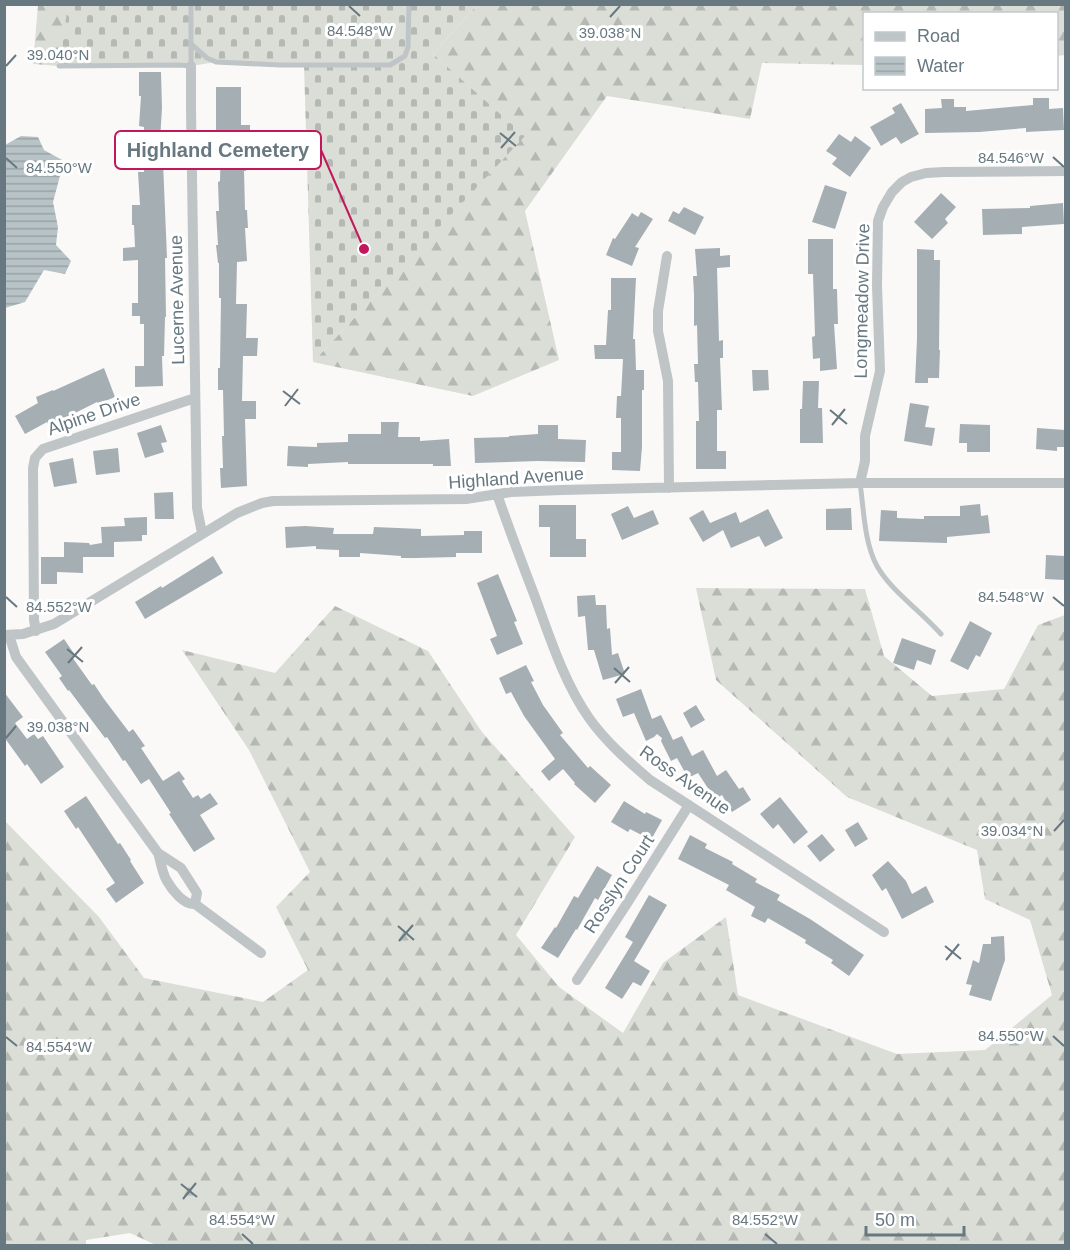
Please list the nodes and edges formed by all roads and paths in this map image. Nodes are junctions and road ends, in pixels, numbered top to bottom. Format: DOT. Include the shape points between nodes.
graph roads {
  1 [pos="191,4"];
  2 [pos="409,4"];
  3 [pos="191,44"];
  4 [pos="59,66"];
  5 [pos="192,66"];
  6 [pos="1065,171"];
  7 [pos="667,256"];
  8 [pos="195,398"];
  9 [pos="860,483"];
  10 [pos="1065,483"];
  11 [pos="669,488"];
  12 [pos="497,494"];
  13 [pos="202,533"];
  14 [pos="36,631"];
  15 [pos="941,634"];
  16 [pos="7,635"];
  17 [pos="689,805"];
  18 [pos="158,853"];
  19 [pos="195,904"];
  20 [pos="884,932"];
  21 [pos="261,953"];
  22 [pos="577,980"];
  1 -- 3 [label="lane"];
  2 -- 3 [label="lane" via="408,47 405,56 390,65 216,62"];
  3 -- 5 [label="lane"];
  4 -- 5 [label="lane"];
  5 -- 8 [label="street, Lucerne Avenue"];
  6 -- 9 [label="street, Longmeadow Drive" via="926,173 911,177 892,192 878,221 880,371 867,423"];
  7 -- 11 [label="street" via="658,331 668,381"];
  8 -- 13 [label="street, Lucerne Avenue" via="197,508"];
  8 -- 14 [label="street, Alpine Drive" via="43,449 35,458"];
  9 -- 10 [label="street, Highland Avenue"];
  9 -- 11 [label="street, Highland Avenue"];
  9 -- 15 [label="lane" via="866,529 878,567"];
  11 -- 12 [label="street, Highland Avenue"];
  12 -- 13 [label="street, Highland Avenue" via="466,499 262,503"];
  12 -- 17 [label="street, Ross Avenue" via="552,644 588,717 650,780"];
  13 -- 14 [label="street, Highland Avenue" via="54,624"];
  14 -- 16 [label="street, Highland Avenue"];
  16 -- 18 [label="street" via="16,657"];
  17 -- 20 [label="street, Ross Avenue"];
  17 -- 22 [label="street, Rosslyn Court"];
  18 -- 19 [label="street" via="181,868 196,893"];
  18 -- 19 [label="street" via="167,881 183,901"];
  19 -- 21 [label="street"];
}
